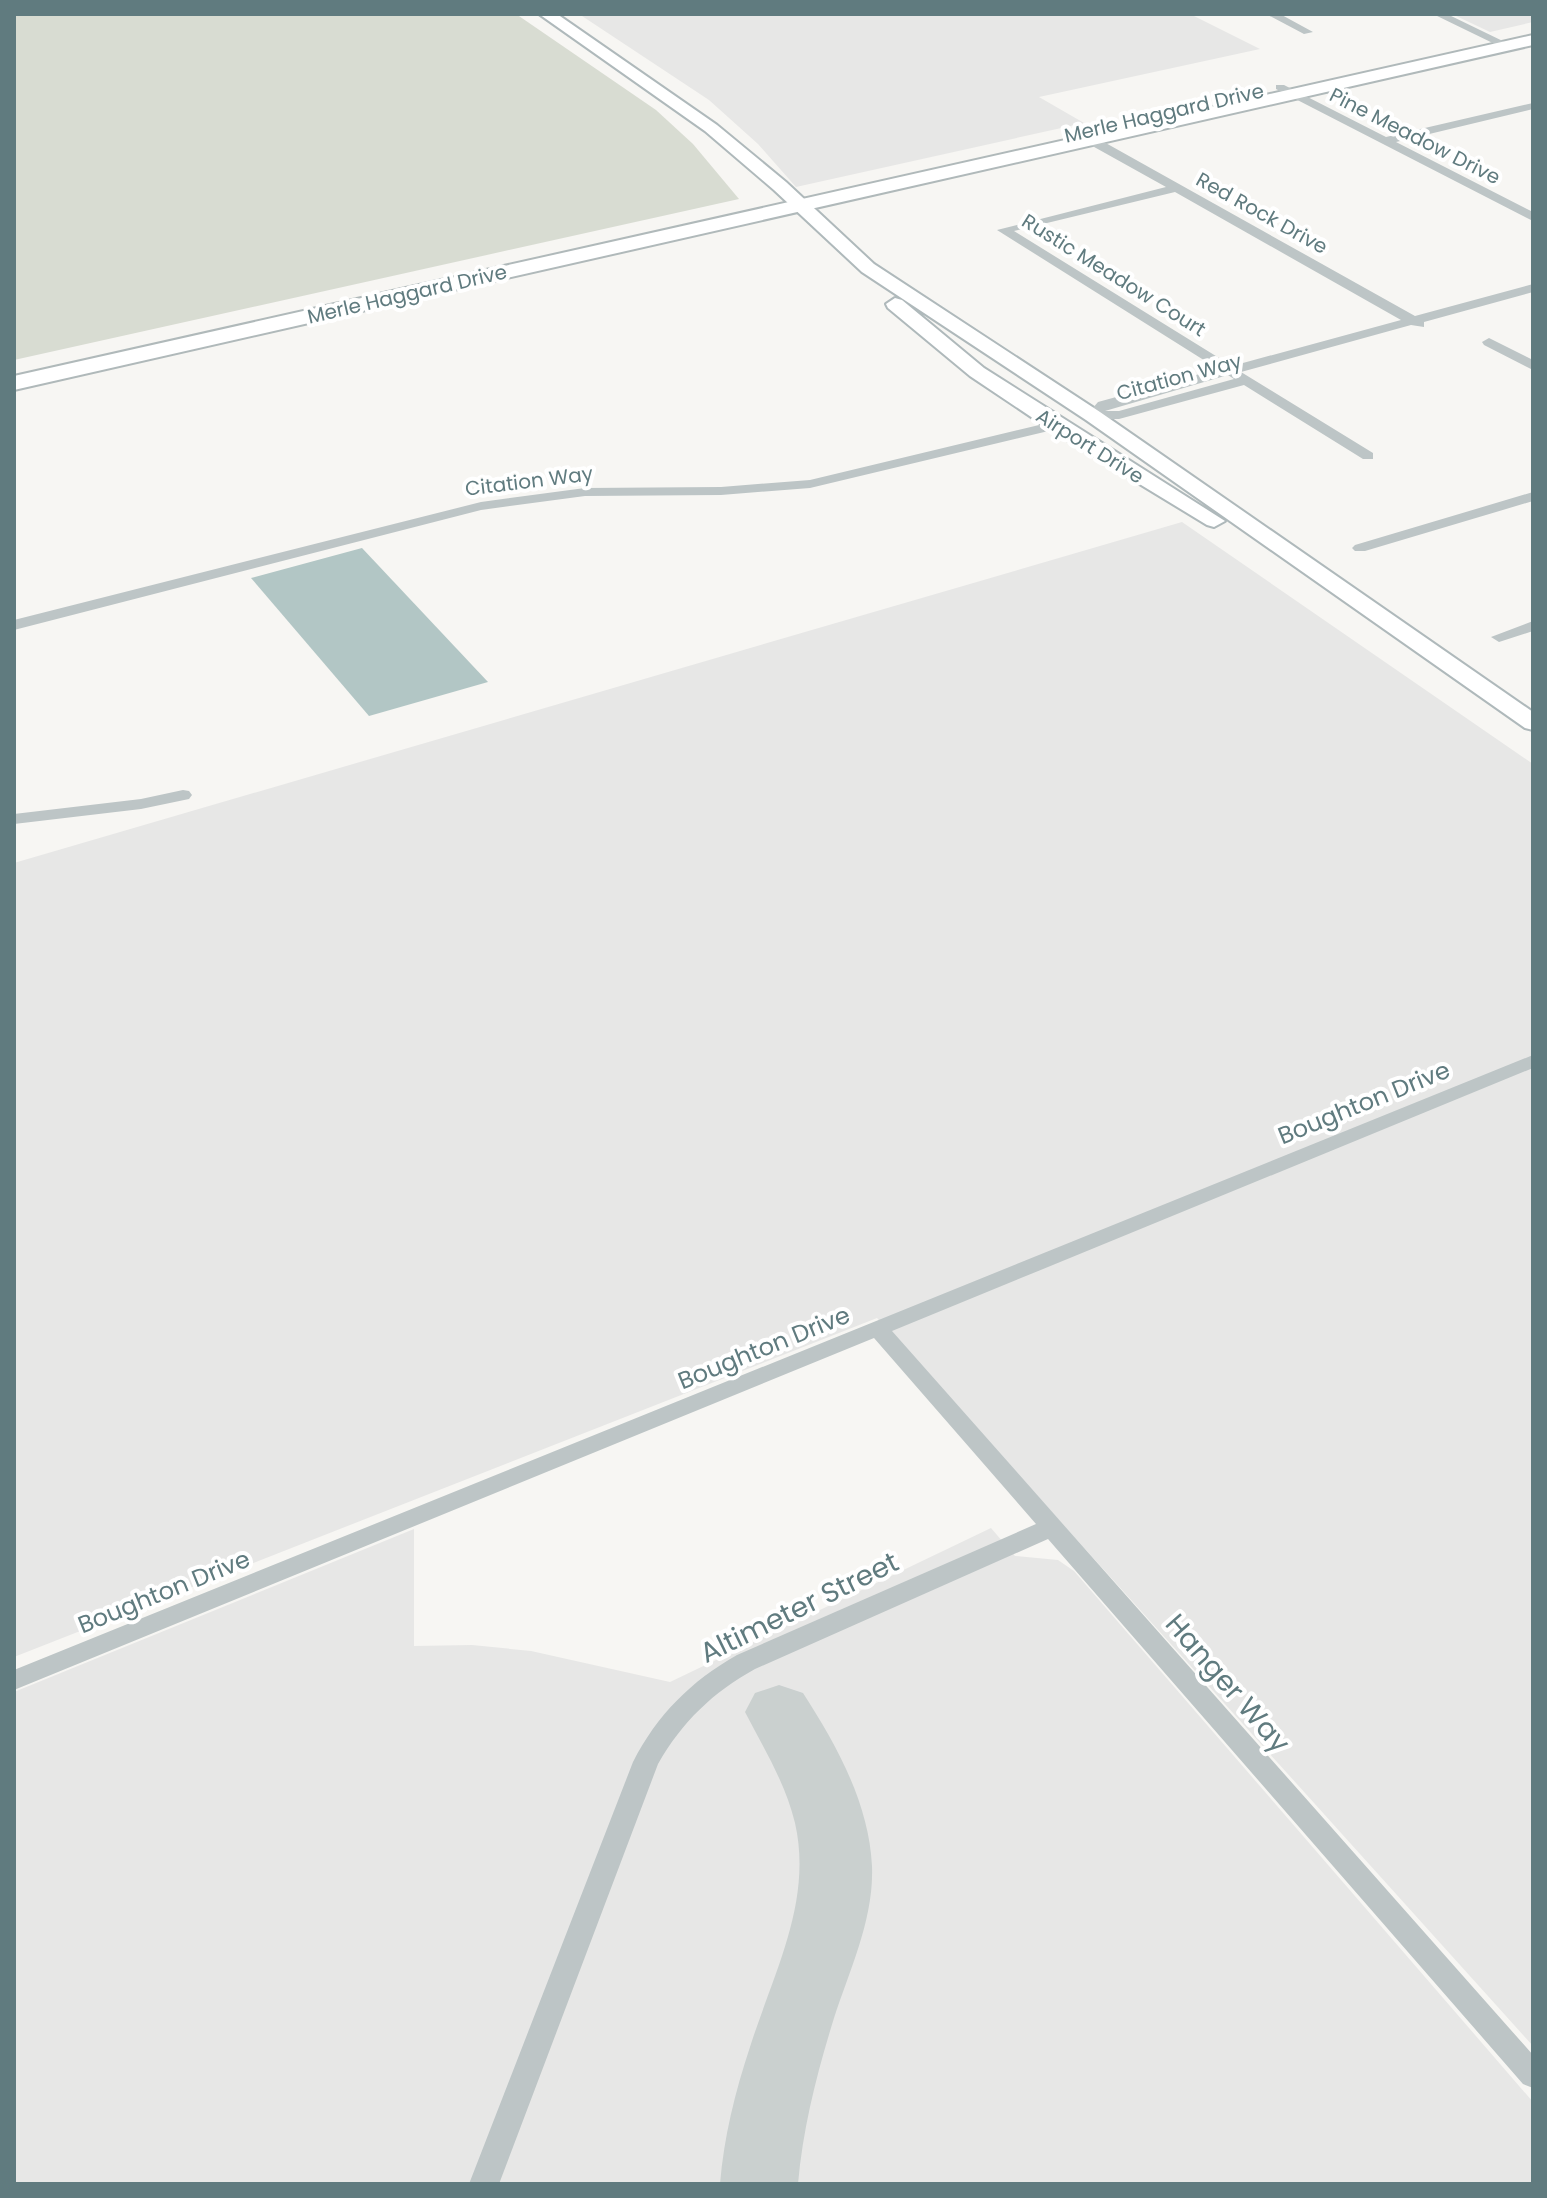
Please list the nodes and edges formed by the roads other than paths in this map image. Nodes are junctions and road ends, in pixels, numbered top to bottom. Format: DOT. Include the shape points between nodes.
graph roads {
  1 [pos="547,14"];
  2 [pos="1271,14"];
  3 [pos="1438,14"];
  4 [pos="1533,30"];
  5 [pos="1308,32"];
  6 [pos="1533,40"];
  7 [pos="1500,43"];
  8 [pos="1286,91"];
  9 [pos="1533,106"];
  10 [pos="1091,140"];
  11 [pos="1384,141"];
  12 [pos="1177,188"];
  13 [pos="800,205"];
  14 [pos="1533,217"];
  15 [pos="868,268"];
  16 [pos="1533,288"];
  17 [pos="1533,302"];
  18 [pos="1413,321"];
  19 [pos="1429,330"];
  20 [pos="1489,342"];
  21 [pos="963,361"];
  22 [pos="1533,366"];
  23 [pos="1231,370"];
  24 [pos="1247,380"];
  25 [pos="14,383"];
  26 [pos="1093,416"];
  27 [pos="1056,425"];
  28 [pos="1368,456"];
  29 [pos="1198,489"];
  30 [pos="1533,496"];
  31 [pos="1360,548"];
  32 [pos="1342,590"];
  33 [pos="14,625"];
  34 [pos="1533,626"];
  35 [pos="1499,637"];
  36 [pos="1533,723"];
  37 [pos="183,795"];
  38 [pos="14,819"];
  39 [pos="1533,1061"];
  40 [pos="879,1330"];
  41 [pos="1052,1527"];
  42 [pos="14,1680"];
  43 [pos="1533,2075"];
  44 [pos="484,2184"];
  1 -- 13 [label="main road, Airport Drive" via="687,110"];
  2 -- 5 [label="street"];
  3 -- 7 [label="street"];
  4 -- 7 [label="main road, Merle Haggard Drive"];
  6 -- 7 [label="main road, Merle Haggard Drive"];
  7 -- 8 [label="main road, Merle Haggard Drive"];
  8 -- 10 [label="main road, Merle Haggard Drive"];
  8 -- 11 [label="street, Pine Meadow Drive"];
  8 -- 13 [label="main road, Merle Haggard Drive" via="819,190"];
  9 -- 11 [label="street"];
  10 -- 12 [label="street, Red Rock Drive"];
  10 -- 13 [label="main road, Merle Haggard Drive"];
  11 -- 14 [label="street, Pine Meadow Drive"];
  12 -- 18 [label="street, Red Rock Drive"];
  12 -- 23 [label="street, Rustic Meadow Court" via="1003,230"];
  13 -- 15 [label="main road, Airport Drive"];
  13 -- 25 [label="main road, Merle Haggard Drive"];
  15 -- 21 [label="main road, Airport Drive" via="868,281"];
  15 -- 26 [label="main road, Airport Drive"];
  16 -- 18 [label="street, Citation Way"];
  17 -- 19 [label="street, Citation Way"];
  18 -- 19 [label="street, Red Rock Drive"];
  18 -- 23 [label="street, Citation Way"];
  19 -- 24 [label="street, Citation Way"];
  20 -- 22 [label="street"];
  21 -- 26 [label="main road" via="990,367 1054,409"];
  21 -- 27 [label="main road, Airport Drive"];
  23 -- 24 [label="street, Rustic Meadow Court"];
  23 -- 26 [label="street, Citation Way" via="1103,405"];
  24 -- 26 [label="street, Citation Way" via="1119,415"];
  24 -- 28 [label="street, Rustic Meadow Court"];
  26 -- 29 [label="main road, Airport Drive"];
  27 -- 29 [label="main road" via="1086,431 1153,475"];
  27 -- 32 [label="main road, Airport Drive" via="1262,549"];
  27 -- 33 [label="street, Citation Way" via="810,484 585,492 481,506"];
  29 -- 32 [label="main road, Airport Drive"];
  30 -- 31 [label="street"];
  32 -- 36 [label="main road, Airport Drive"];
  34 -- 35 [label="street"];
  37 -- 38 [label="street"];
  39 -- 40 [label="street, Boughton Drive"];
  40 -- 41 [label="street, Hanger Way"];
  40 -- 42 [label="street, Boughton Drive"];
  41 -- 43 [label="street, Hanger Way"];
  41 -- 44 [label="street, Altimeter Street" via="746,1662 718,1676 679,1710 646,1762"];
}
